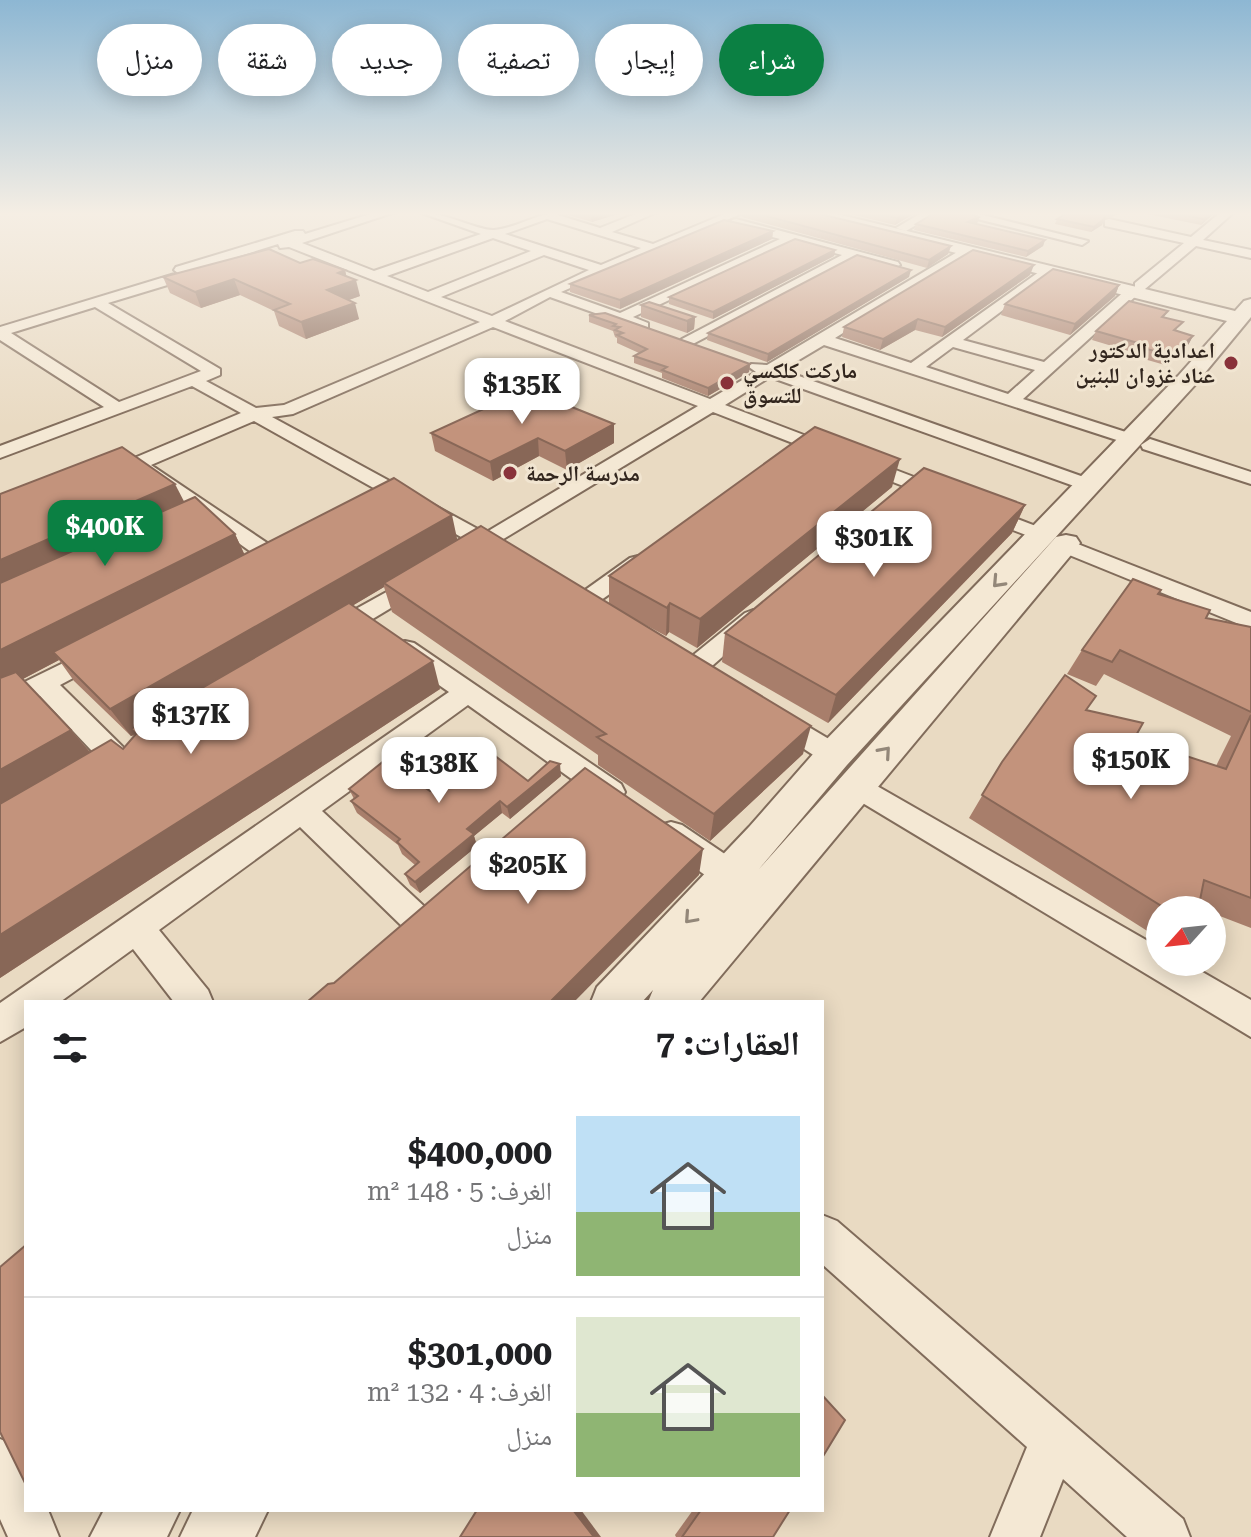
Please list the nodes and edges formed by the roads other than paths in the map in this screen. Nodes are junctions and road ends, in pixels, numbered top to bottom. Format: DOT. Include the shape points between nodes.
graph roads {
  1 [pos="146,284"];
  2 [pos="147,284"];
  3 [pos="398,284"];
  4 [pos="461,284"];
  5 [pos="569,284"];
  6 [pos="695,284"];
  7 [pos="798,284"];
  8 [pos="914,284"];
  9 [pos="1026,284"];
  10 [pos="1129,284"];
  11 [pos="1142,284"];
  12 [pos="139,286"];
  13 [pos="1136,289"];
  14 [pos="549,292"];
  15 [pos="430,296"];
  16 [pos="96,302"];
  17 [pos="650,305"];
  18 [pos="1247,316"];
  19 [pos="620,318"];
  20 [pos="494,321"];
  21 [pos="0,324"];
  22 [pos="714,328"];
  23 [pos="0,332"];
  24 [pos="674,337"];
  25 [pos="822,339"];
  26 [pos="951,341"];
  27 [pos="714,352"];
  28 [pos="742,361"];
  29 [pos="913,369"];
  30 [pos="1049,369"];
  31 [pos="769,371"];
  32 [pos="193,380"];
  33 [pos="1010,401"];
  34 [pos="711,406"];
  35 [pos="117,408"];
  36 [pos="257,413"];
  37 [pos="1140,442"];
  38 [pos="808,443"];
  39 [pos="0,452"];
  40 [pos="783,461"];
  41 [pos="139,463"];
  42 [pos="1251,478"];
  43 [pos="913,483"];
  44 [pos="1088,485"];
  45 [pos="84,486"];
  46 [pos="402,494"];
  47 [pos="889,503"];
  48 [pos="374,509"];
  49 [pos="210,513"];
  50 [pos="182,526"];
  51 [pos="1053,540"];
  52 [pos="486,541"];
  53 [pos="657,550"];
  54 [pos="522,564"];
  55 [pos="250,574"];
  56 [pos="558,588"];
  57 [pos="582,603"];
  58 [pos="768,606"];
  59 [pos="359,617"];
  60 [pos="607,617"];
  61 [pos="1251,621"];
  62 [pos="319,641"];
  63 [pos="111,647"];
  64 [pos="670,653"];
  65 [pos="695,667"];
  66 [pos="42,683"];
  67 [pos="720,683"];
  68 [pos="468,692"];
  69 [pos="0,706"];
  70 [pos="758,707"];
  71 [pos="834,755"];
  72 [pos="119,761"];
  73 [pos="586,775"];
  74 [pos="856,785"];
  75 [pos="561,795"];
  76 [pos="302,810"];
  77 [pos="796,827"];
  78 [pos="753,867"];
  79 [pos="441,899"];
  80 [pos="136,927"];
  81 [pos="34,1000"];
  82 [pos="194,1000"];
  83 [pos="615,1000"];
  84 [pos="671,1000"];
  85 [pos="24,1007"];
  86 [pos="1251,1020"];
  87 [pos="0,1024"];
  88 [pos="824,1238"];
  89 [pos="1054,1440"];
  90 [pos="0,1463"];
  91 [pos="146,1512"];
  92 [pos="234,1512"];
  93 [pos="34,1537"];
  94 [pos="123,1537"];
  95 [pos="213,1537"];
  96 [pos="1015,1537"];
  97 [pos="1165,1537"];
  1 -- 12 [label="street"];
  2 -- 12 [label="street"];
  3 -- 15 [label="street"];
  4 -- 15 [label="street"];
  5 -- 14 [label="street"];
  6 -- 17 [label="street"];
  7 -- 22 [label="street"];
  8 -- 25 [label="street"];
  9 -- 26 [label="street"];
  10 -- 13 [label="street"];
  11 -- 13 [label="street"];
  12 -- 16 [label="street"];
  12 -- 21 [label="street"];
  13 -- 18 [label="street"];
  13 -- 30 [label="street"];
  14 -- 19 [label="street"];
  14 -- 20 [label="street"];
  15 -- 20 [label="street"];
  16 -- 23 [label="street"];
  16 -- 32 [label="street" via="214,372"];
  17 -- 19 [label="street"];
  17 -- 22 [label="street"];
  18 -- 37 [label="street"];
  19 -- 24 [label="street"];
  20 -- 34 [label="street"];
  20 -- 36 [label="street" via="287,410"];
  22 -- 24 [label="street"];
  23 -- 35 [label="street"];
  24 -- 27 [label="street"];
  25 -- 29 [label="street"];
  25 -- 31 [label="street"];
  26 -- 29 [label="street"];
  26 -- 30 [label="street"];
  28 -- 31 [label="street"];
  29 -- 33 [label="street"];
  30 -- 33 [label="street"];
  31 -- 34 [label="street"];
  31 -- 44 [label="street"];
  32 -- 35 [label="street"];
  32 -- 36 [label="street"];
  33 -- 37 [label="street"];
  34 -- 38 [label="street"];
  34 -- 52 [label="street"];
  35 -- 39 [label="street"];
  36 -- 41 [label="street"];
  36 -- 46 [label="street"];
  37 -- 42 [label="street"];
  37 -- 44 [label="street"];
  37 -- 51 [label="street"];
  38 -- 40 [label="street"];
  38 -- 43 [label="street"];
  41 -- 45 [label="street"];
  41 -- 49 [label="street"];
  43 -- 47 [label="street"];
  43 -- 51 [label="street"];
  44 -- 51 [label="street"];
  46 -- 48 [label="street"];
  46 -- 52 [label="street"];
  49 -- 50 [label="street"];
  49 -- 55 [label="street" via="284,556"];
  51 -- 61 [label="street"];
  51 -- 71 [label="street, one-way"];
  74 -- 51 [label="street, one-way"];
  52 -- 54 [label="street"];
  52 -- 59 [label="street"];
  53 -- 57 [label="street"];
  56 -- 57 [label="street"];
  57 -- 60 [label="street"];
  58 -- 65 [label="street"];
  59 -- 62 [label="street"];
  59 -- 68 [label="street"];
  63 -- 66 [label="street"];
  64 -- 65 [label="street"];
  65 -- 67 [label="street"];
  66 -- 69 [label="street"];
  66 -- 72 [label="street"];
  68 -- 73 [label="street"];
  68 -- 76 [label="street"];
  70 -- 71 [label="street"];
  71 -- 77 [label="street"];
  73 -- 75 [label="street"];
  73 -- 78 [label="street" via="644,816"];
  74 -- 77 [label="street"];
  74 -- 86 [label="street"];
  76 -- 79 [label="street" via="405,930"];
  76 -- 80 [label="street"];
  77 -- 78 [label="street"];
  78 -- 83 [label="street, one-way"];
  78 -- 84 [label="street"];
  80 -- 81 [label="street"];
  80 -- 82 [label="street"];
  85 -- 87 [label="street"];
  88 -- 89 [label="street"];
  89 -- 96 [label="street"];
  89 -- 97 [label="street"];
  90 -- 93 [label="street"];
  91 -- 94 [label="street"];
  92 -- 95 [label="street"];
}
